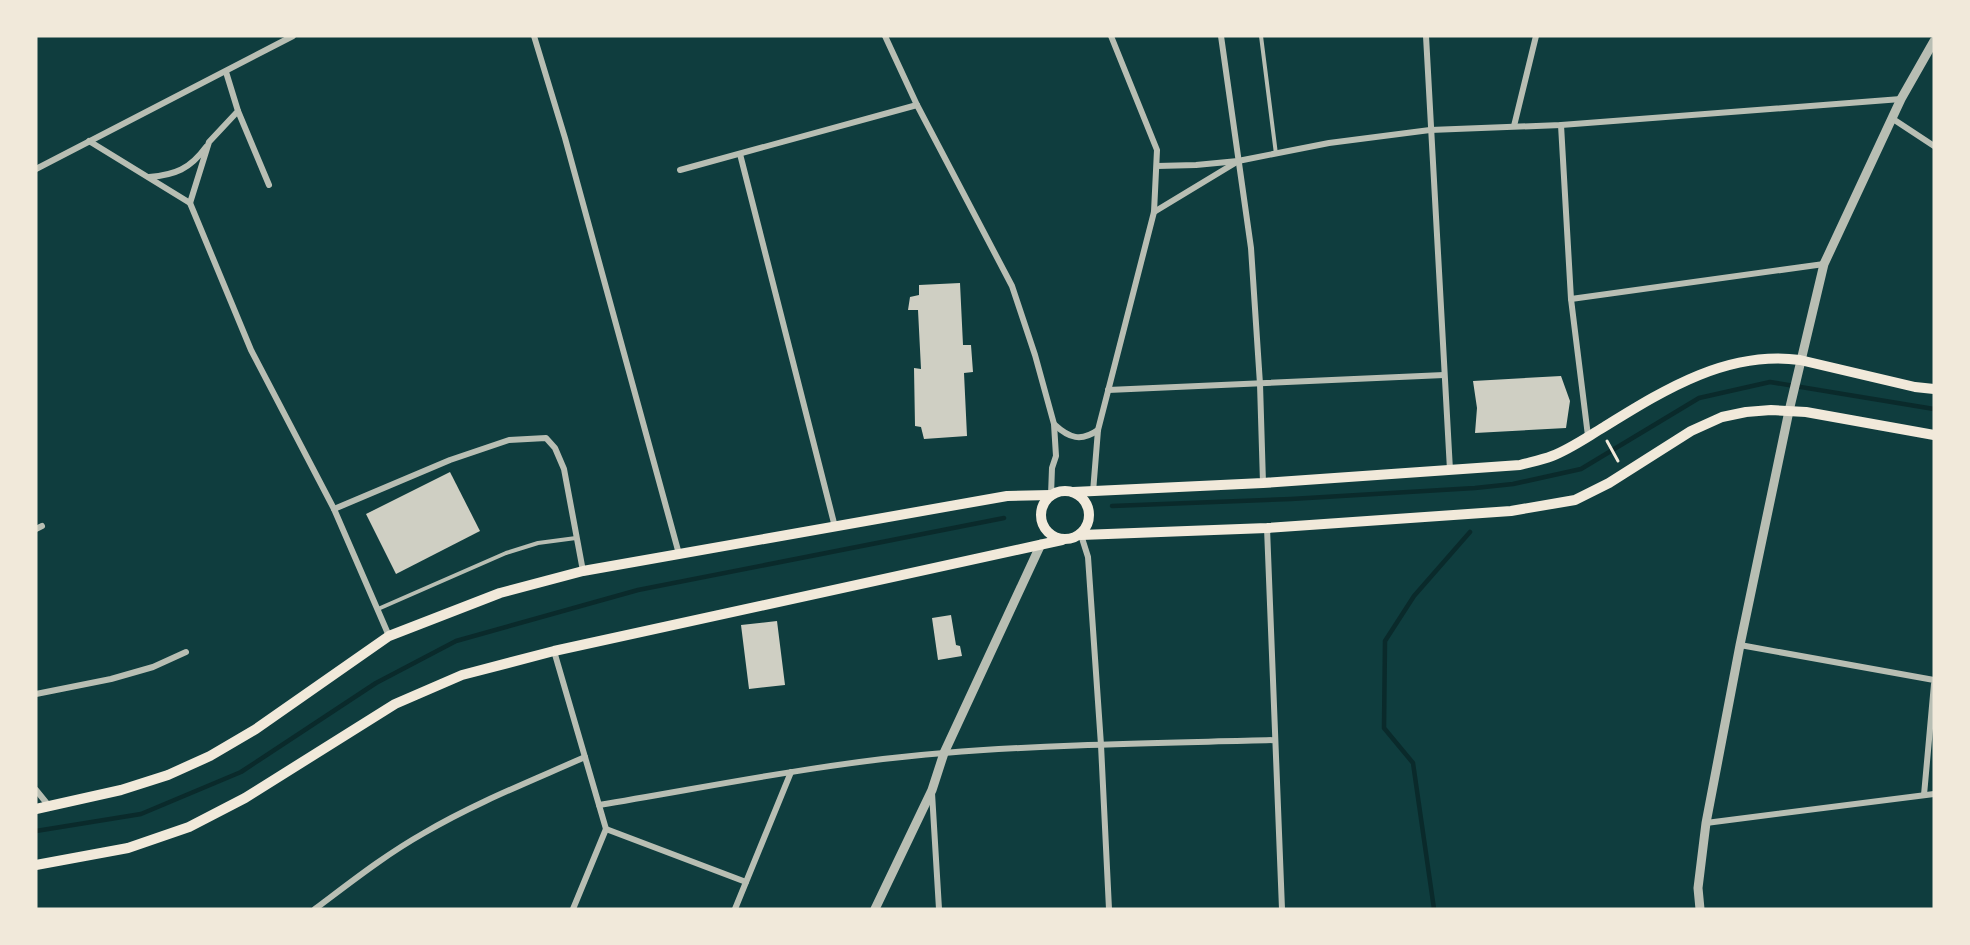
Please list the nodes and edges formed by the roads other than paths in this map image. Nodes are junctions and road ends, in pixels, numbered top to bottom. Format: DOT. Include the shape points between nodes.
graph roads {
  1 [pos="293,36"];
  2 [pos="534,36"];
  3 [pos="885,36"];
  4 [pos="1111,36"];
  5 [pos="1221,36"];
  6 [pos="1261,36"];
  7 [pos="1426,36"];
  8 [pos="1536,36"];
  9 [pos="1934,41"];
  10 [pos="226,72"];
  11 [pos="1901,99"];
  12 [pos="917,105"];
  13 [pos="238,111"];
  14 [pos="1893,119"];
  15 [pos="1561,125"];
  16 [pos="1514,126"];
  17 [pos="1431,130"];
  18 [pos="89,141"];
  19 [pos="209,142"];
  20 [pos="1934,146"];
  21 [pos="740,154"];
  22 [pos="1276,154"];
  23 [pos="1238,161"];
  24 [pos="1157,166"];
  25 [pos="36,169"];
  26 [pos="680,170"];
  27 [pos="148,177"];
  28 [pos="269,185"];
  29 [pos="190,203"];
  30 [pos="1154,212"];
  31 [pos="1824,264"];
  32 [pos="1571,299"];
  33 [pos="1800,365"];
  34 [pos="1443,375"];
  35 [pos="1260,384"];
  36 [pos="1934,389"];
  37 [pos="1108,390"];
  38 [pos="1789,411"];
  39 [pos="1054,424"];
  40 [pos="1098,430"];
  41 [pos="1934,435"];
  42 [pos="1588,437"];
  43 [pos="1450,470"];
  44 [pos="1263,483"];
  45 [pos="1073,492"];
  46 [pos="1094,492"];
  47 [pos="1051,495"];
  48 [pos="334,508"];
  49 [pos="835,527"];
  50 [pos="1267,528"];
  51 [pos="1081,535"];
  52 [pos="576,538"];
  53 [pos="1062,540"];
  54 [pos="1041,544"];
  55 [pos="679,554"];
  56 [pos="583,571"];
  57 [pos="378,609"];
  58 [pos="389,636"];
  59 [pos="1740,645"];
  60 [pos="554,651"];
  61 [pos="186,652"];
  62 [pos="1934,682"];
  63 [pos="36,694"];
  64 [pos="1275,740"];
  65 [pos="1101,745"];
  66 [pos="944,753"];
  67 [pos="585,757"];
  68 [pos="790,772"];
  69 [pos="36,790"];
  70 [pos="932,790"];
  71 [pos="1934,794"];
  72 [pos="1924,795"];
  73 [pos="599,804"];
  74 [pos="50,806"];
  75 [pos="36,809"];
  76 [pos="1706,823"];
  77 [pos="606,829"];
  78 [pos="36,865"];
  79 [pos="746,882"];
  80 [pos="315,909"];
  81 [pos="573,909"];
  82 [pos="735,909"];
  83 [pos="875,909"];
  84 [pos="939,909"];
  85 [pos="1109,909"];
  86 [pos="1282,909"];
  87 [pos="1700,909"];
  1 -- 10 [label="street"];
  2 -- 55 [label="street"];
  3 -- 12 [label="street"];
  4 -- 24 [label="street" via="1157,150"];
  5 -- 23 [label="street"];
  6 -- 22 [label="lane"];
  7 -- 17 [label="street"];
  8 -- 16 [label="street"];
  9 -- 11 [label="street"];
  10 -- 13 [label="street"];
  10 -- 18 [label="street"];
  11 -- 14 [label="street"];
  11 -- 15 [label="street"];
  12 -- 21 [label="street"];
  12 -- 39 [label="street" via="1012,286"];
  13 -- 19 [label="street"];
  13 -- 28 [label="street"];
  14 -- 20 [label="street"];
  14 -- 31 [label="street"];
  15 -- 16 [label="street"];
  15 -- 32 [label="street"];
  16 -- 17 [label="street"];
  17 -- 22 [label="street"];
  17 -- 34 [label="street"];
  18 -- 25 [label="street"];
  18 -- 27 [label="street"];
  19 -- 27 [label="street" via="196,161 171,175"];
  19 -- 29 [label="street"];
  21 -- 26 [label="street"];
  21 -- 49 [label="street"];
  22 -- 23 [label="street"];
  23 -- 24 [label="street"];
  23 -- 30 [label="street"];
  23 -- 35 [label="street" via="1251,248"];
  24 -- 30 [label="street"];
  27 -- 29 [label="street"];
  29 -- 48 [label="street" via="251,350"];
  30 -- 37 [label="street"];
  31 -- 32 [label="street"];
  31 -- 33 [label="street"];
  32 -- 42 [label="street"];
  33 -- 36 [label="main road"];
  33 -- 38 [label="street"];
  33 -- 42 [label="main road" via="1783,358 1759,358 1705,372 1662,392"];
  34 -- 35 [label="street"];
  34 -- 43 [label="street"];
  35 -- 37 [label="street"];
  35 -- 44 [label="street"];
  37 -- 40 [label="street"];
  38 -- 41 [label="main road"];
  38 -- 50 [label="main road" via="1746,411 1722,417 1691,431 1575,500 1511,511"];
  38 -- 59 [label="street"];
  39 -- 40 [label="street" via="1070,437 1090,436"];
  39 -- 47 [label="street" via="1056,456"];
  40 -- 46 [label="street"];
  42 -- 43 [label="main road" via="1552,456 1520,465"];
  43 -- 44 [label="main road"];
  44 -- 46 [label="main road"];
  45 -- 46 [label="main road"];
  45 -- 47 [label="main road"];
  45 -- 51 [label="main road" via="1087,504 1089,512"];
  47 -- 49 [label="main road" via="1007,496"];
  47 -- 53 [label="main road" via="1042,505 1041,521 1050,535"];
  48 -- 52 [label="street" via="450,459 509,440 546,438 564,469"];
  48 -- 57 [label="street"];
  49 -- 55 [label="main road"];
  50 -- 51 [label="main road"];
  50 -- 64 [label="street"];
  51 -- 53 [label="main road"];
  51 -- 65 [label="street" via="1088,557"];
  52 -- 56 [label="street"];
  52 -- 57 [label="lane" via="538,543 506,553"];
  53 -- 54 [label="main road"];
  54 -- 60 [label="main road"];
  54 -- 66 [label="street"];
  55 -- 56 [label="main road"];
  56 -- 58 [label="main road" via="500,594"];
  57 -- 58 [label="street"];
  58 -- 74 [label="main road" via="256,729 210,756 121,790"];
  59 -- 62 [label="street"];
  59 -- 76 [label="street"];
  60 -- 67 [label="street"];
  60 -- 78 [label="main road" via="462,675 395,704 246,798 189,827 128,848"];
  61 -- 63 [label="street" via="122,676"];
  62 -- 72 [label="street"];
  64 -- 65 [label="street"];
  64 -- 86 [label="street"];
  65 -- 66 [label="street"];
  65 -- 85 [label="street"];
  66 -- 68 [label="street"];
  66 -- 70 [label="street"];
  67 -- 73 [label="street"];
  67 -- 80 [label="street" via="478,804 424,833 379,860"];
  68 -- 73 [label="street"];
  68 -- 79 [label="street"];
  69 -- 74 [label="street"];
  70 -- 83 [label="street"];
  70 -- 84 [label="street"];
  71 -- 72 [label="street"];
  72 -- 76 [label="street"];
  73 -- 77 [label="street"];
  74 -- 75 [label="main road"];
  76 -- 87 [label="street" via="1698,888"];
  77 -- 79 [label="street"];
  77 -- 81 [label="street"];
  79 -- 82 [label="street"];
}
